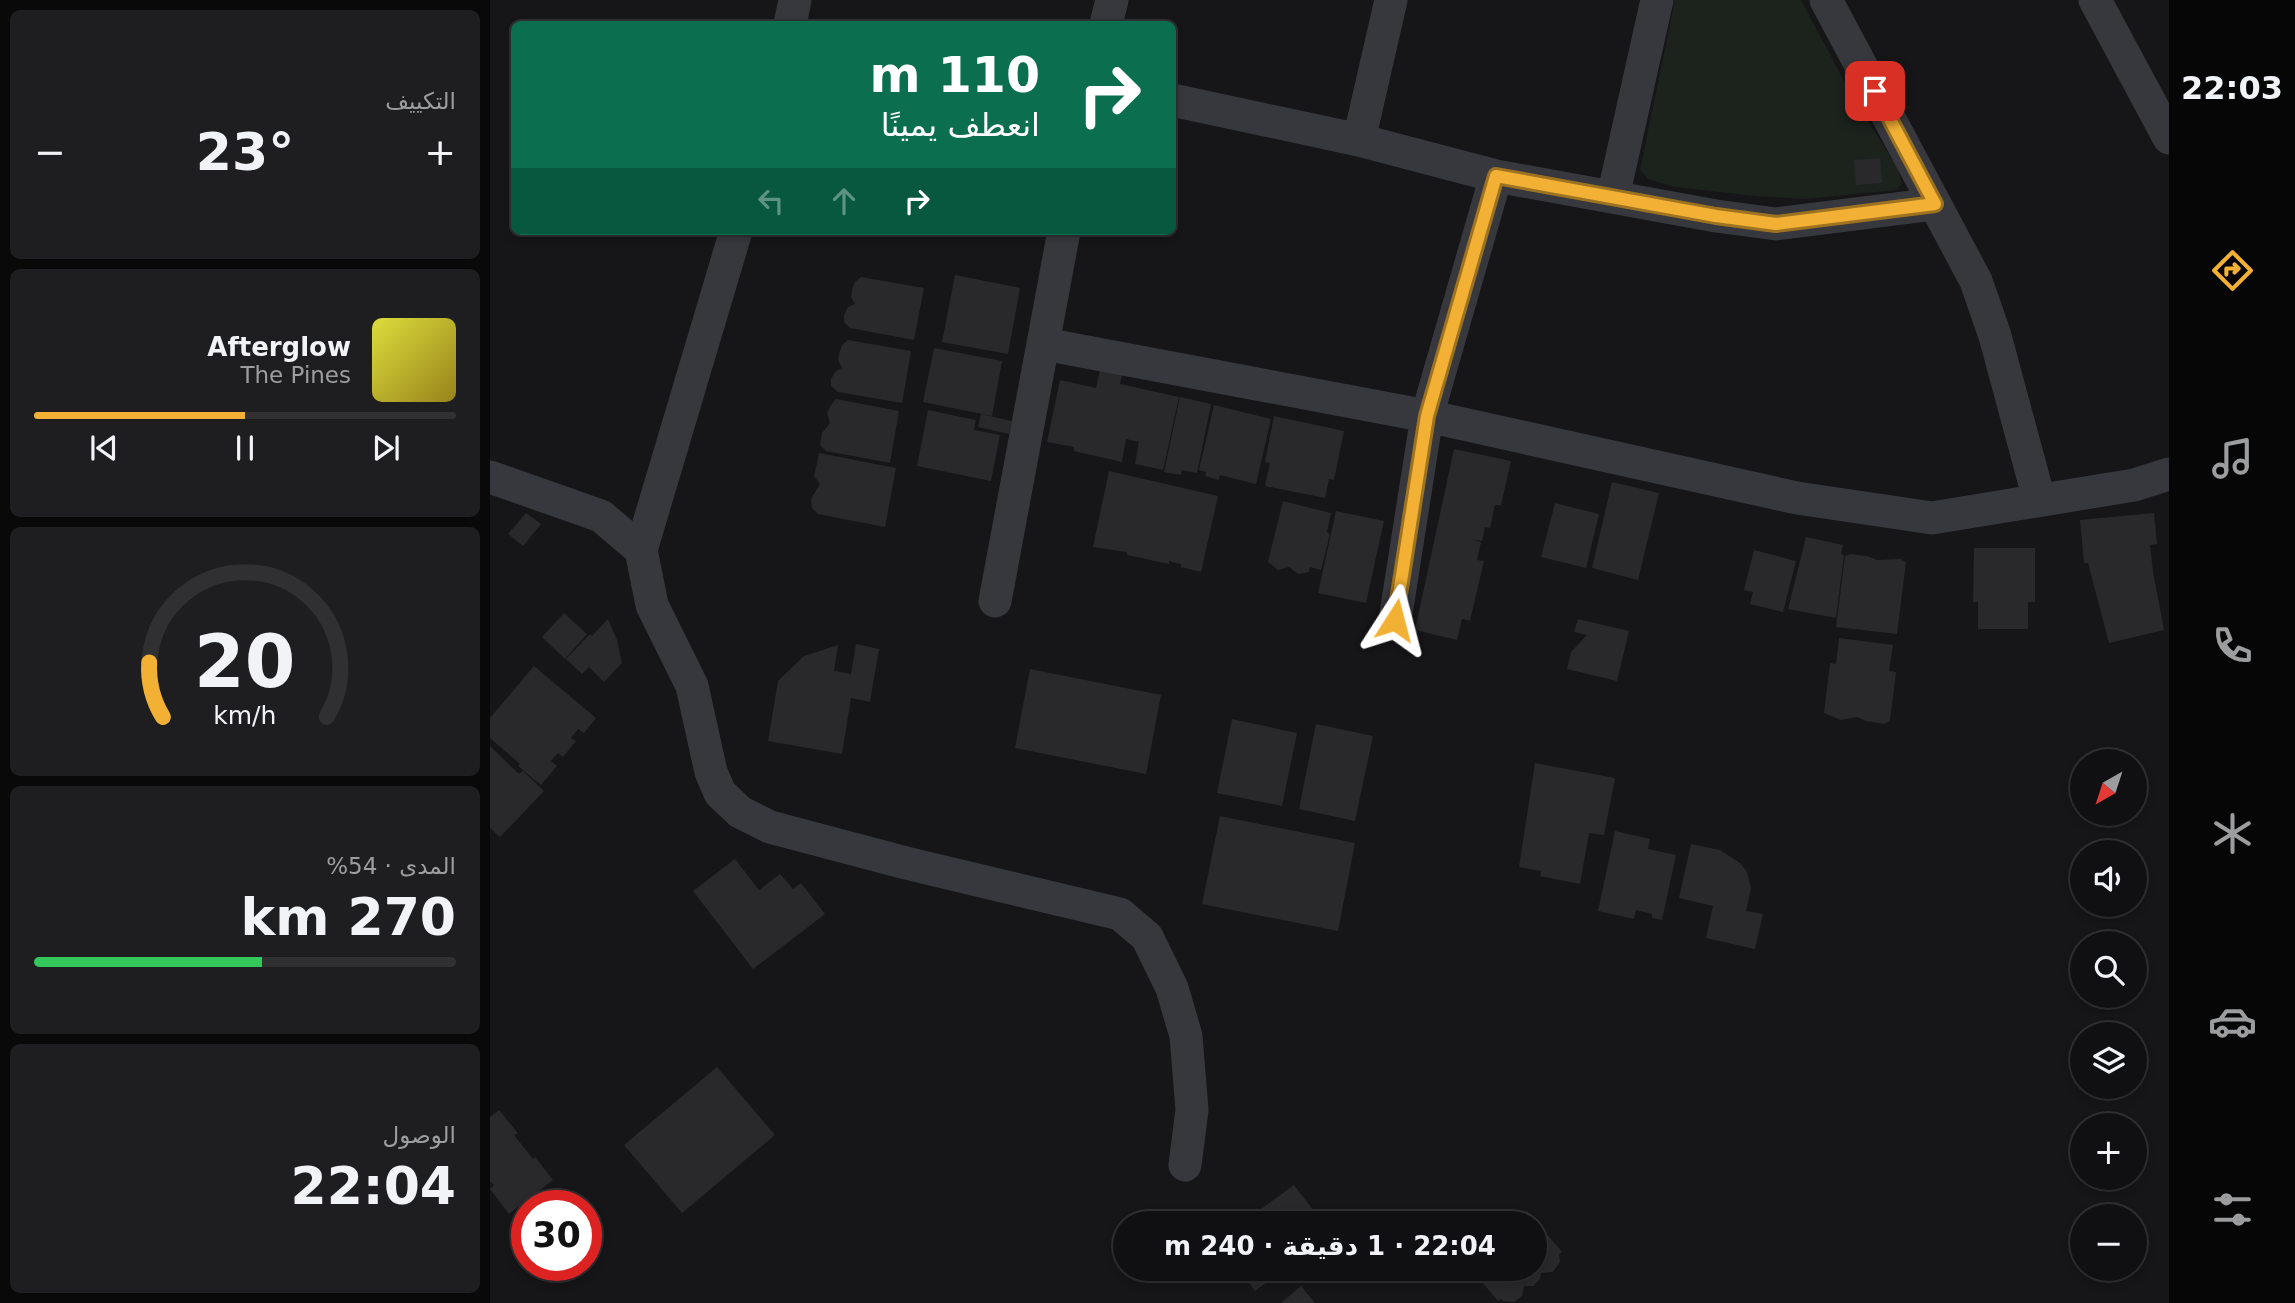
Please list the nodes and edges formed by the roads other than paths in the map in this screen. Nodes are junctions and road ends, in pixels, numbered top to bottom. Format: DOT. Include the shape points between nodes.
graph roads {
  1 [pos="795,0"];
  2 [pos="1112,0"];
  3 [pos="1391,0"];
  4 [pos="1657,0"];
  5 [pos="1826,0"];
  6 [pos="2095,0"];
  7 [pos="791,21"];
  8 [pos="1107,21"];
  9 [pos="1176,101"];
  10 [pos="2169,138"];
  11 [pos="1359,140"];
  12 [pos="1496,176"];
  13 [pos="1613,197"];
  14 [pos="1935,204"];
  15 [pos="735,235"];
  16 [pos="1063,235"];
  17 [pos="1044,344"];
  18 [pos="1427,416"];
  19 [pos="2169,474"];
  20 [pos="490,477"];
  21 [pos="2039,499"];
  22 [pos="640,550"];
  23 [pos="995,601"];
  24 [pos="1395,620"];
  25 [pos="1185,1165"];
  1 -- 7 [label="street"];
  2 -- 8 [label="street"];
  3 -- 11 [label="street"];
  4 -- 13 [label="street"];
  5 -- 14 [label="street"];
  6 -- 10 [label="street"];
  9 -- 11 [label="street"];
  11 -- 12 [label="street"];
  12 -- 13 [label="street"];
  12 -- 18 [label="street"];
  13 -- 14 [label="street" via="1776,224"];
  14 -- 21 [label="street" via="1976,281"];
  15 -- 22 [label="street"];
  16 -- 17 [label="street"];
  17 -- 18 [label="street"];
  17 -- 23 [label="street"];
  18 -- 21 [label="street" via="1797,498 1932,518"];
  18 -- 24 [label="street"];
  19 -- 21 [label="street" via="2134,485"];
  20 -- 22 [label="street" via="601,516"];
  22 -- 25 [label="street" via="652,605 692,686 711,772 720,793 740,812 770,827 1120,914 1147,937 1172,988 1186,1036 1192,1110"];
}
